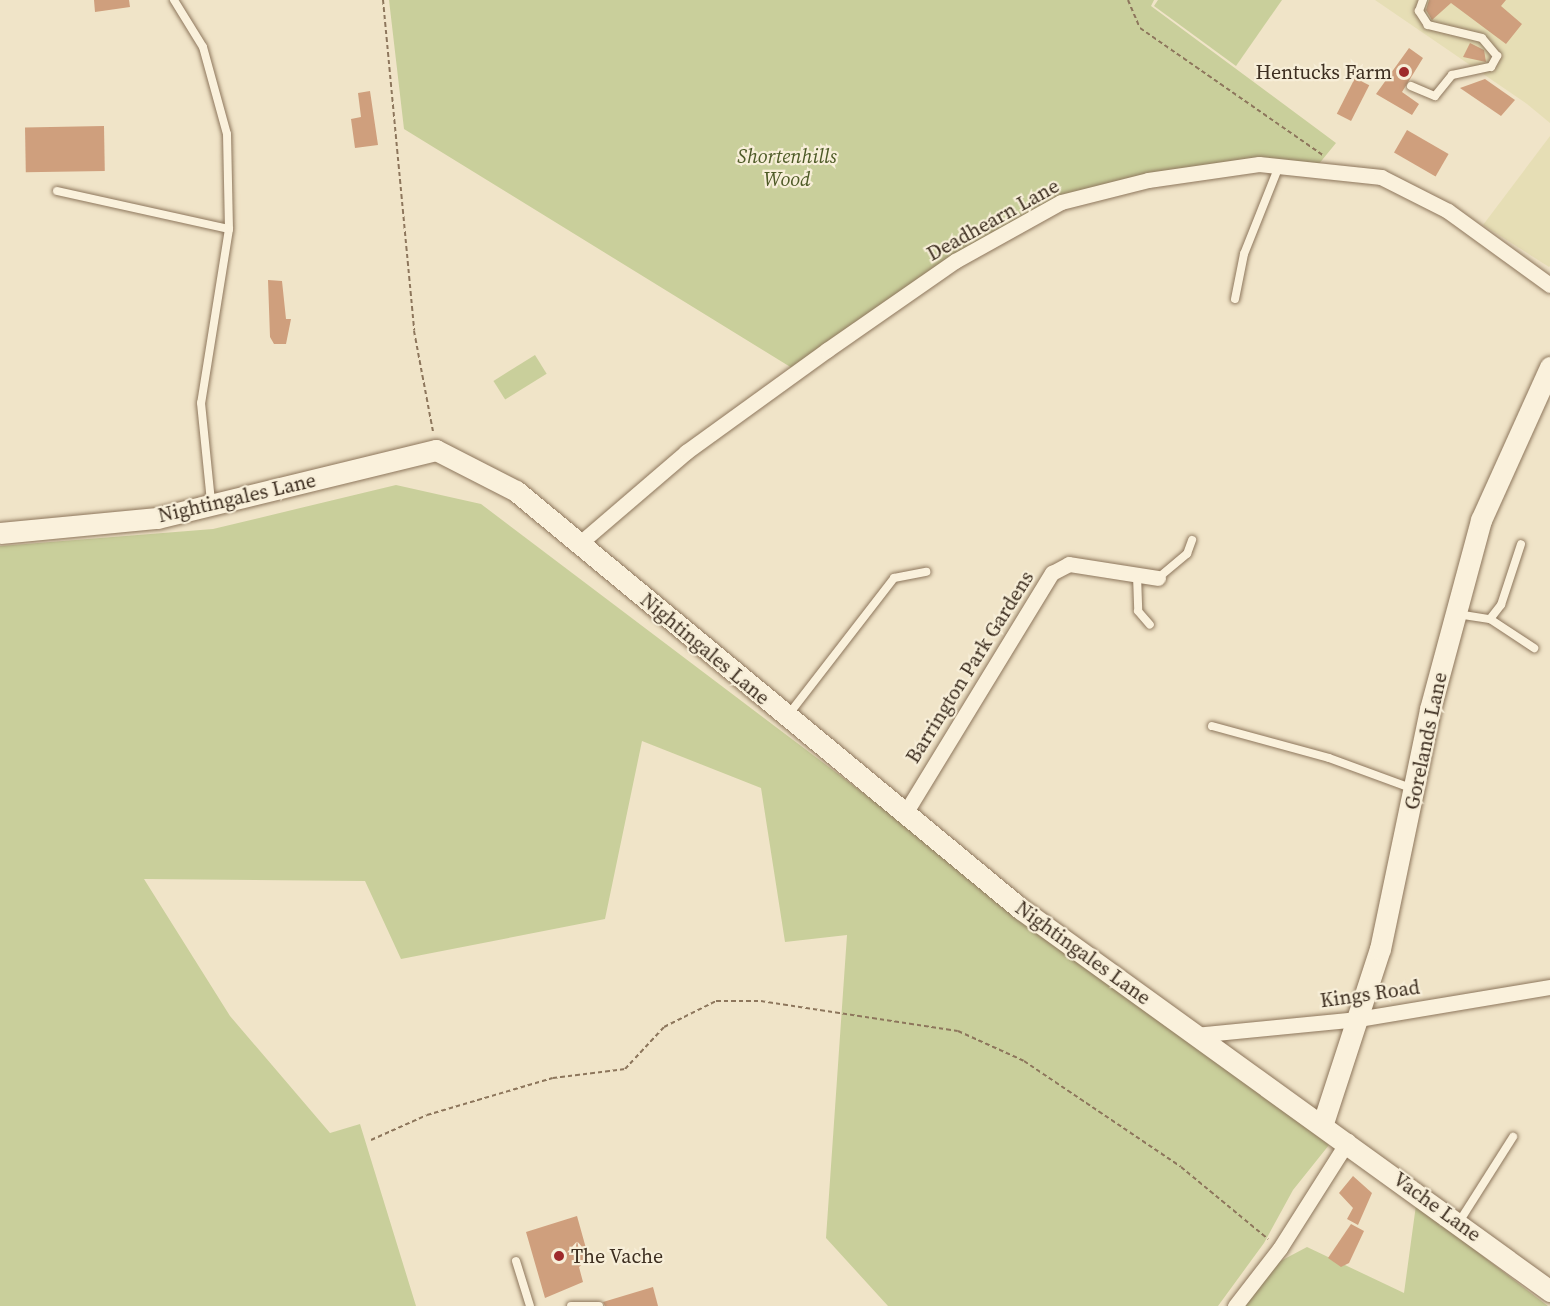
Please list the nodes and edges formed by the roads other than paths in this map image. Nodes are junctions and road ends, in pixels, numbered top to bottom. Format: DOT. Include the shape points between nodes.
graph roads {
  1 [pos="174,0"];
  2 [pos="1423,0"];
  3 [pos="1411,86"];
  4 [pos="1279,166"];
  5 [pos="57,191"];
  6 [pos="229,229"];
  7 [pos="1550,285"];
  8 [pos="1235,299"];
  9 [pos="1550,367"];
  10 [pos="211,504"];
  11 [pos="0,533"];
  12 [pos="1192,540"];
  13 [pos="580,543"];
  14 [pos="1521,544"];
  15 [pos="926,572"];
  16 [pos="1137,575"];
  17 [pos="1158,578"];
  18 [pos="1456,614"];
  19 [pos="1490,619"];
  20 [pos="1149,625"];
  21 [pos="1534,648"];
  22 [pos="787,718"];
  23 [pos="1212,726"];
  24 [pos="1415,790"];
  25 [pos="904,815"];
  26 [pos="1550,987"];
  27 [pos="1358,1019"];
  28 [pos="1195,1035"];
  29 [pos="1323,1123"];
  30 [pos="1513,1137"];
  31 [pos="1348,1141"];
  32 [pos="1459,1222"];
  33 [pos="516,1261"];
  34 [pos="1550,1291"];
  35 [pos="530,1306"];
  36 [pos="571,1306"];
  37 [pos="599,1306"];
  38 [pos="1235,1306"];
  1 -- 6 [label="lane" via="203,47 227,134"];
  2 -- 3 [label="lane" via="1419,11 1428,24 1482,38 1497,56 1491,67 1452,75 1435,96"];
  4 -- 7 [label="street, Deadhearn Lane" via="1381,177 1448,211"];
  4 -- 8 [label="lane" via="1244,254"];
  4 -- 13 [label="street, Deadhearn Lane" via="1148,180 1061,202 955,261 827,350 686,452"];
  5 -- 6 [label="lane"];
  6 -- 10 [label="lane" via="201,403"];
  9 -- 18 [label="main road, Gorelands Lane" via="1482,520"];
  10 -- 11 [label="main road, Nightingales Lane" via="157,518"];
  10 -- 13 [label="main road, Nightingales Lane" via="436,450 516,491"];
  12 -- 17 [label="lane" via="1187,554"];
  13 -- 22 [label="main road, Nightingales Lane"];
  14 -- 19 [label="lane" via="1501,605"];
  15 -- 22 [label="lane" via="894,578"];
  16 -- 17 [label="street, Barrington Park Gardens"];
  16 -- 20 [label="lane" via="1138,612"];
  16 -- 25 [label="street, Barrington Park Gardens" via="1069,564 1052,573"];
  18 -- 19 [label="lane"];
  18 -- 24 [label="main road, Gorelands Lane"];
  19 -- 21 [label="lane"];
  22 -- 25 [label="main road, Nightingales Lane"];
  23 -- 24 [label="lane" via="1329,758"];
  24 -- 27 [label="main road, Gorelands Lane" via="1380,950"];
  25 -- 28 [label="main road, Nightingales Lane"];
  26 -- 27 [label="street, Kings Road"];
  27 -- 28 [label="street, Kings Road"];
  27 -- 29 [label="main road, Gorelands Lane"];
  28 -- 29 [label="main road, Nightingales Lane"];
  29 -- 31 [label="main road, Vache Lane"];
  30 -- 32 [label="lane"];
  31 -- 32 [label="main road, Vache Lane"];
  31 -- 38 [label="street" via="1280,1248"];
  32 -- 34 [label="main road, Vache Lane"];
  33 -- 35 [label="lane"];
  36 -- 37 [label="lane"];
}
